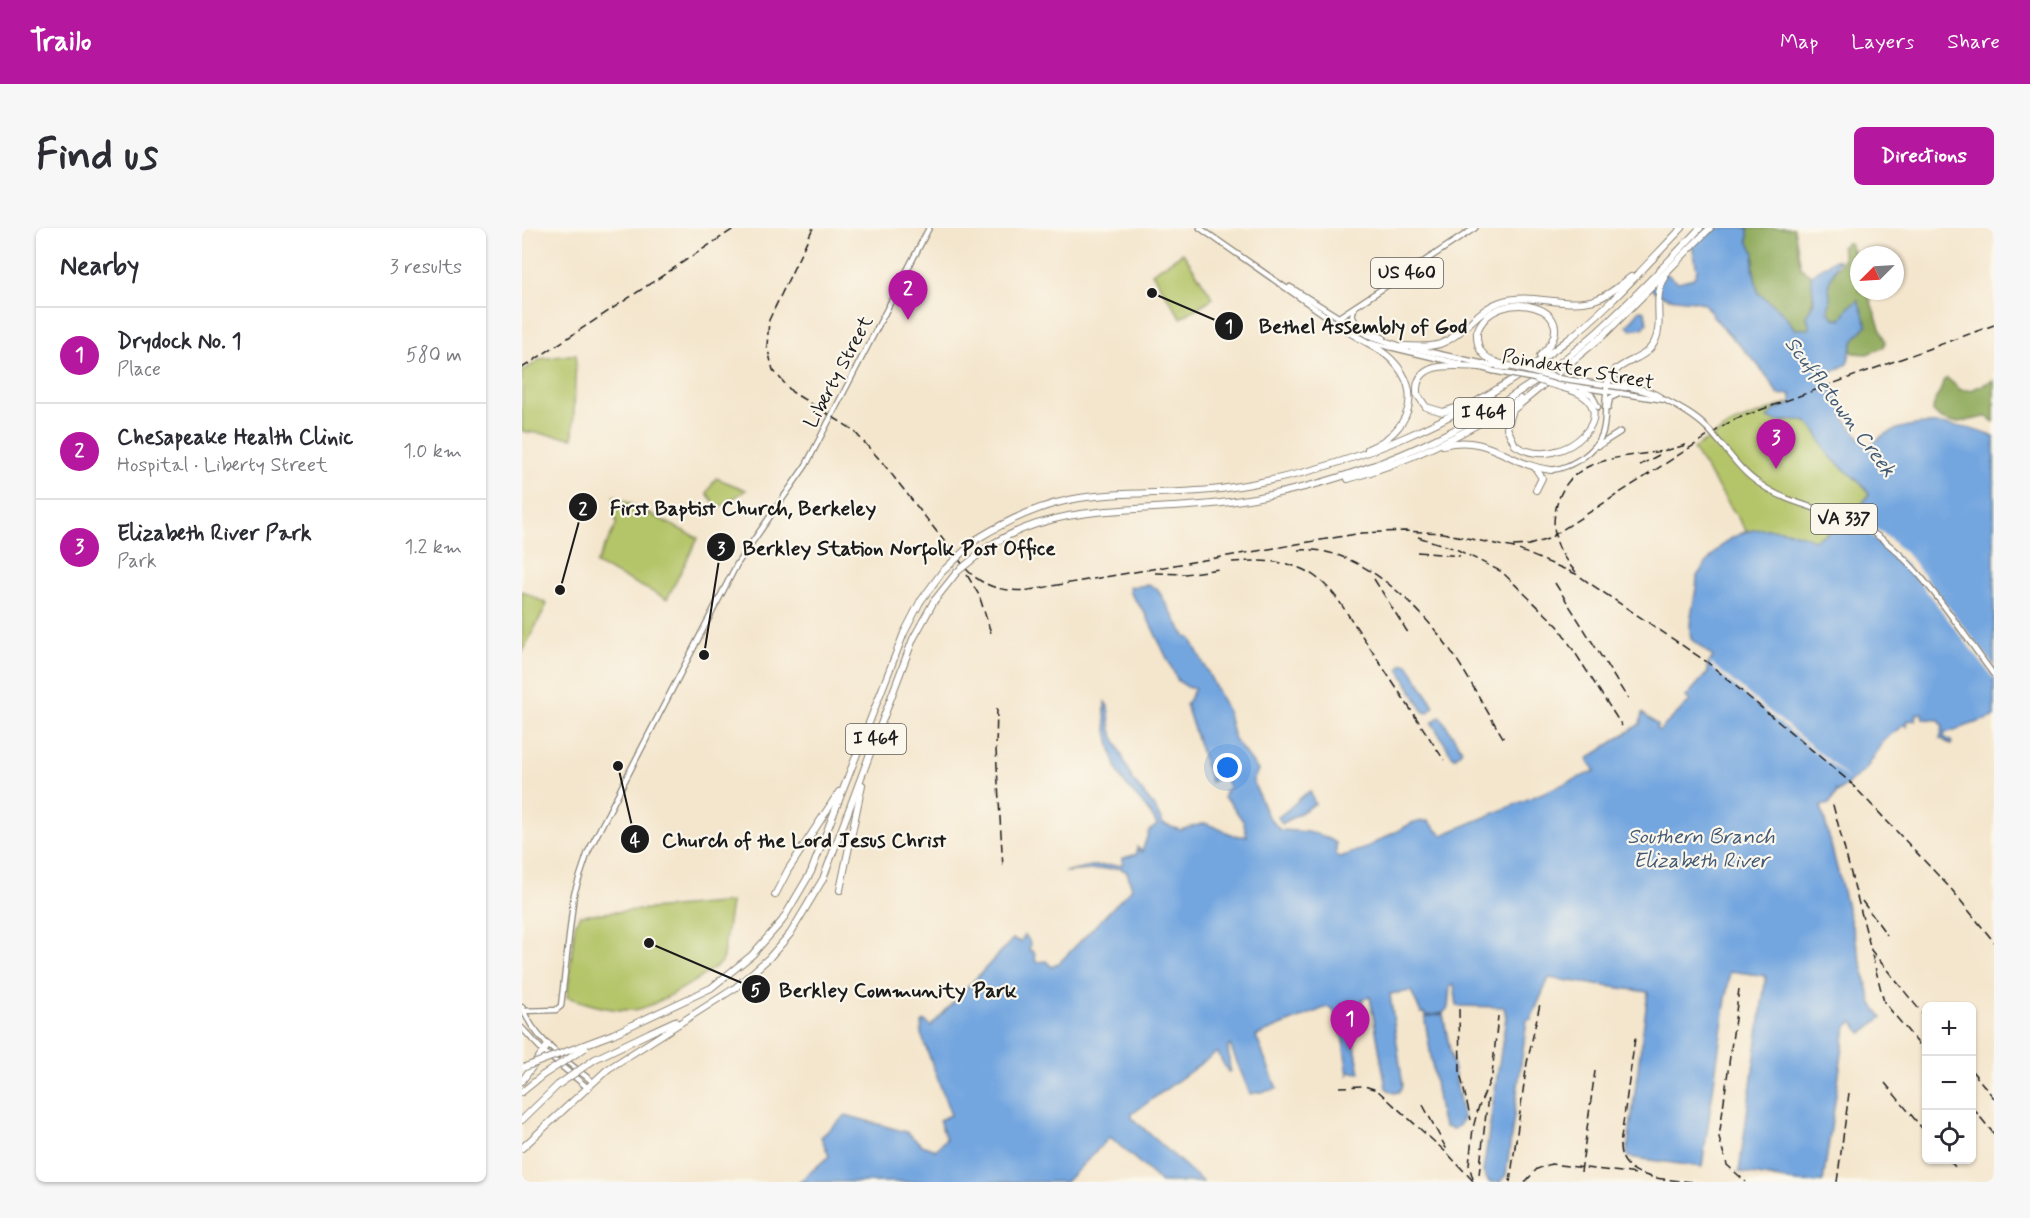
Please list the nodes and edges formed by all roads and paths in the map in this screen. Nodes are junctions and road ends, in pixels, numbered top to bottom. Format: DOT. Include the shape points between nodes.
graph roads {
  1 [pos="930,228"];
  2 [pos="1200,228"];
  3 [pos="1475,228"];
  4 [pos="1682,228"];
  5 [pos="1700,228"];
  6 [pos="1710,228"];
  7 [pos="1686,248"];
  8 [pos="1673,262"];
  9 [pos="1644,268"];
  10 [pos="1642,293"];
  11 [pos="1355,307"];
  12 [pos="1336,320"];
  13 [pos="1403,346"];
  14 [pos="1500,365"];
  15 [pos="1479,367"];
  16 [pos="1616,369"];
  17 [pos="1556,378"];
  18 [pos="1512,379"];
  19 [pos="1537,380"];
  20 [pos="1566,387"];
  21 [pos="1606,388"];
  22 [pos="1622,392"];
  23 [pos="1489,394"];
  24 [pos="1662,399"];
  25 [pos="1598,407"];
  26 [pos="1606,422"];
  27 [pos="1620,432"];
  28 [pos="1593,449"];
  29 [pos="1506,454"];
  30 [pos="1411,457"];
  31 [pos="1342,461"];
  32 [pos="1551,470"];
  33 [pos="1302,488"];
  34 [pos="1536,490"];
  35 [pos="1994,675"];
  36 [pos="877,737"];
  37 [pos="853,765"];
  38 [pos="840,890"];
  39 [pos="775,895"];
  40 [pos="522,1010"];
  41 [pos="522,1028"];
  42 [pos="613,1034"];
  43 [pos="652,1035"];
  44 [pos="548,1045"];
  45 [pos="543,1051"];
  46 [pos="523,1068"];
  47 [pos="522,1081"];
  48 [pos="590,1085"];
  49 [pos="522,1092"];
  50 [pos="522,1120"];
  51 [pos="522,1148"];
  1 -- 40 [label="main road, Liberty Street" via="806,465 736,564 588,852 576,885 562,1004 559,1009"];
  2 -- 12 [label="main road, Poindexter Street"];
  3 -- 11 [label="main road, US 460"];
  4 -- 9 [label="highway, I 464"];
  5 -- 7 [label="highway, I 464"];
  6 -- 7 [label="highway"];
  7 -- 8 [label="highway, I 464"];
  8 -- 10 [label="highway, I 464"];
  8 -- 16 [label="highway" via="1657,301 1655,340 1647,351"];
  9 -- 13 [label="highway" via="1595,300 1577,303 1510,299 1483,311 1445,342 1426,347"];
  9 -- 18 [label="highway, I 464" via="1585,325"];
  10 -- 17 [label="highway" via="1605,334"];
  10 -- 33 [label="highway, I 464" via="1549,371 1484,413 1389,460"];
  11 -- 12 [label="main road, US 460"];
  11 -- 13 [label="main road" via="1352,316 1357,324"];
  12 -- 13 [label="main road, Poindexter Street"];
  12 -- 15 [label="main road, Poindexter Street / VA 337" via="1367,340 1389,348"];
  12 -- 31 [label="highway" via="1391,360 1405,380 1409,400 1405,420 1393,435"];
  13 -- 14 [label="main road, Poindexter Street"];
  14 -- 17 [label="highway, bridge"];
  14 -- 18 [label="highway" via="1485,357 1478,346 1477,332 1484,320 1516,305 1547,312 1555,331 1550,346"];
  15 -- 19 [label="main road, Poindexter Street / VA 337, bridge"];
  15 -- 23 [label="highway" via="1432,368 1419,380 1418,396 1426,407 1443,412"];
  16 -- 21 [label="highway"];
  16 -- 24 [label="highway" via="1614,379 1618,384 1645,389"];
  17 -- 19 [label="main road, Poindexter Street / VA 337, bridge"];
  17 -- 20 [label="main road, Poindexter Street / VA 337, bridge"];
  17 -- 20 [label="highway" via="1520,403 1509,417 1508,432 1515,445 1531,452 1551,452 1571,445 1587,433 1593,420 1590,404 1579,392"];
  17 -- 21 [label="main road, Poindexter Street / VA 337"];
  17 -- 30 [label="highway" via="1483,422"];
  18 -- 23 [label="highway, I 464"];
  19 -- 20 [label="highway, bridge"];
  20 -- 21 [label="main road, Poindexter Street / VA 337"];
  20 -- 25 [label="main road" via="1592,394"];
  21 -- 22 [label="main road, Poindexter Street / VA 337"];
  21 -- 24 [label="main road, Poindexter Street / VA 337" via="1636,389"];
  21 -- 26 [label="main road"];
  22 -- 24 [label="main road, Poindexter Street / VA 337"];
  22 -- 26 [label="main road" via="1610,398"];
  23 -- 31 [label="highway, I 464" via="1414,435"];
  24 -- 35 [label="main road, VA 337, bridge" via="1705,426 1760,485 1864,527 1889,544 1910,564"];
  26 -- 28 [label="main road"];
  27 -- 28 [label="main road"];
  28 -- 32 [label="main road" via="1560,470"];
  29 -- 30 [label="highway" via="1484,444 1460,441"];
  29 -- 32 [label="highway"];
  29 -- 34 [label="highway" via="1540,472"];
  30 -- 33 [label="highway" via="1369,473"];
  31 -- 37 [label="highway, I 464, bridge" via="1290,476 1224,488 1069,500 1020,515 977,539 942,572 920,602 904,633"];
  33 -- 36 [label="highway, I 464, bridge" via="1202,506 1066,515 1032,524 988,547 957,572 934,601 913,639"];
  36 -- 38 [label="highway" via="859,797"];
  36 -- 43 [label="highway, I 464" via="823,879 790,934 735,988"];
  37 -- 39 [label="highway"];
  37 -- 42 [label="highway, I 464" via="807,881 766,942 735,971 700,994"];
  40 -- 44 [label="main road"];
  41 -- 45 [label="main road"];
  42 -- 46 [label="highway, bridge"];
  42 -- 49 [label="highway, bridge" via="578,1052"];
  43 -- 48 [label="highway"];
  43 -- 50 [label="highway, I 464, bridge" via="601,1056 558,1085"];
  44 -- 45 [label="highway"];
  44 -- 48 [label="main road"];
  45 -- 47 [label="highway"];
  45 -- 48 [label="main road"];
  48 -- 51 [label="highway"];
}
